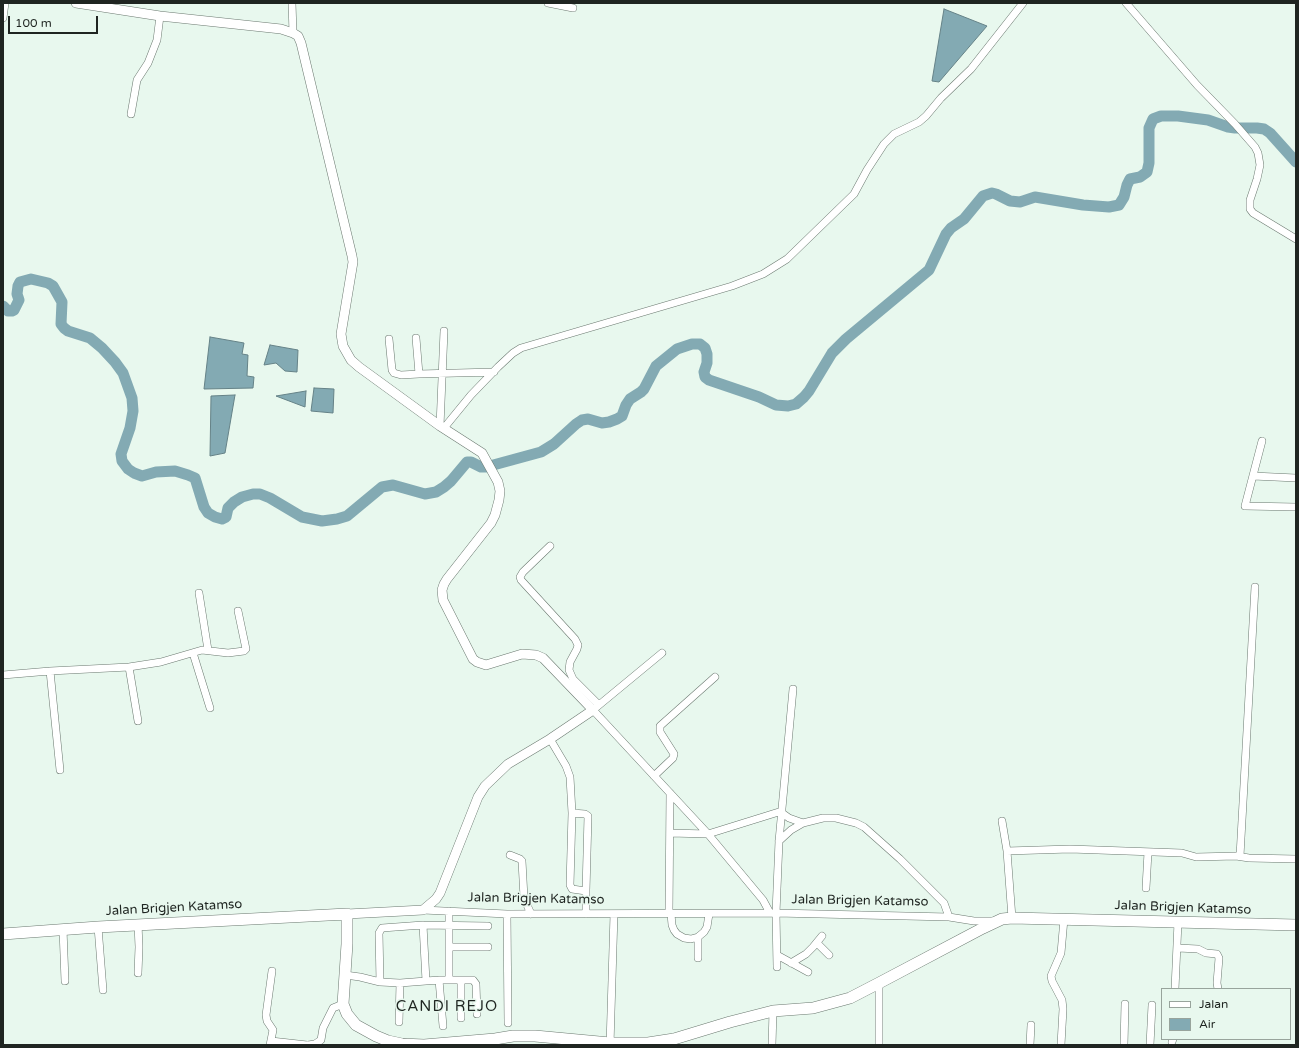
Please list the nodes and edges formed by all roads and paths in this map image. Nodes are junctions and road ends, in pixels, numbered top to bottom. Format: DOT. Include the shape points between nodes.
graph roads {
  1 [pos="6,3"];
  2 [pos="76,3"];
  3 [pos="292,3"];
  4 [pos="548,3"];
  5 [pos="1023,3"];
  6 [pos="1126,3"];
  7 [pos="573,8"];
  8 [pos="160,16"];
  9 [pos="3,18"];
  10 [pos="293,33"];
  11 [pos="131,114"];
  12 [pos="1296,240"];
  13 [pos="444,331"];
  14 [pos="416,338"];
  15 [pos="389,339"];
  16 [pos="494,372"];
  17 [pos="442,373"];
  18 [pos="419,374"];
  19 [pos="442,427"];
  20 [pos="1262,441"];
  21 [pos="1253,476"];
  22 [pos="1296,478"];
  23 [pos="1296,507"];
  24 [pos="550,546"];
  25 [pos="1255,587"];
  26 [pos="199,593"];
  27 [pos="238,611"];
  28 [pos="208,650"];
  29 [pos="193,653"];
  30 [pos="662,653"];
  31 [pos="129,667"];
  32 [pos="50,671"];
  33 [pos="3,675"];
  34 [pos="715,677"];
  35 [pos="793,689"];
  36 [pos="596,707"];
  37 [pos="210,708"];
  38 [pos="138,721"];
  39 [pos="550,739"];
  40 [pos="60,770"];
  41 [pos="654,776"];
  42 [pos="670,793"];
  43 [pos="782,812"];
  44 [pos="572,813"];
  45 [pos="1002,821"];
  46 [pos="802,823"];
  47 [pos="670,833"];
  48 [pos="708,834"];
  49 [pos="779,841"];
  50 [pos="1007,852"];
  51 [pos="1148,852"];
  52 [pos="510,855"];
  53 [pos="1240,856"];
  54 [pos="1296,859"];
  55 [pos="1146,888"];
  56 [pos="586,891"];
  57 [pos="423,910"];
  58 [pos="449,912"];
  59 [pos="670,913"];
  60 [pos="773,913"];
  61 [pos="347,914"];
  62 [pos="507,914"];
  63 [pos="531,914"];
  64 [pos="586,914"];
  65 [pos="614,914"];
  66 [pos="709,914"];
  67 [pos="949,917"];
  68 [pos="1007,919"];
  69 [pos="1064,920"];
  70 [pos="1178,922"];
  71 [pos="138,924"];
  72 [pos="449,924"];
  73 [pos="423,925"];
  74 [pos="98,926"];
  75 [pos="488,926"];
  76 [pos="1296,926"];
  77 [pos="63,929"];
  78 [pos="3,934"];
  79 [pos="822,936"];
  80 [pos="698,937"];
  81 [pos="817,943"];
  82 [pos="449,947"];
  83 [pos="488,947"];
  84 [pos="1178,948"];
  85 [pos="777,955"];
  86 [pos="828,955"];
  87 [pos="698,958"];
  88 [pos="791,963"];
  89 [pos="777,967"];
  90 [pos="272,971"];
  91 [pos="808,972"];
  92 [pos="138,973"];
  93 [pos="345,975"];
  94 [pos="439,980"];
  95 [pos="449,980"];
  96 [pos="461,980"];
  97 [pos="65,981"];
  98 [pos="426,981"];
  99 [pos="380,982"];
  100 [pos="400,983"];
  101 [pos="879,983"];
  102 [pos="1175,988"];
  103 [pos="1218,988"];
  104 [pos="103,990"];
  105 [pos="343,1004"];
  106 [pos="1126,1004"];
  107 [pos="1152,1005"];
  108 [pos="774,1011"];
  109 [pos="477,1014"];
  110 [pos="461,1018"];
  111 [pos="399,1022"];
  112 [pos="508,1023"];
  113 [pos="1031,1025"];
  114 [pos="443,1026"];
  115 [pos="495,1042"];
  116 [pos="270,1043"];
  117 [pos="610,1044"];
  118 [pos="308,1045"];
  119 [pos="772,1045"];
  120 [pos="879,1045"];
  121 [pos="1030,1045"];
  122 [pos="1061,1045"];
  123 [pos="1124,1045"];
  124 [pos="1150,1045"];
  1 -- 9 [label="street"];
  2 -- 8 [label="street"];
  3 -- 10 [label="street"];
  4 -- 7 [label="street"];
  5 -- 16 [label="street" via="970,69 926,116 920,122 894,134 884,144 866,170 854,194 788,259 763,274 732,286 521,348"];
  6 -- 12 [label="street" via="1255,147 1259,159 1250,209"];
  8 -- 10 [label="street" via="281,29"];
  8 -- 11 [label="street" via="157,40 148,63 137,80"];
  10 -- 19 [label="street" via="298,36 301,43 353,262 341,334 343,346 351,360 359,367"];
  13 -- 17 [label="street"];
  14 -- 18 [label="street"];
  15 -- 18 [label="street" via="394,373"];
  16 -- 17 [label="street"];
  16 -- 19 [label="street"];
  17 -- 18 [label="street"];
  17 -- 19 [label="street"];
  19 -- 36 [label="street" via="482,453 498,482 499,500 491,523 447,579 442,590 443,600 473,659 486,665 522,654 536,654"];
  20 -- 21 [label="street"];
  21 -- 22 [label="street"];
  21 -- 23 [label="street" via="1245,506"];
  24 -- 36 [label="street" via="522,572 520,577 575,639 578,645 569,670 573,679"];
  25 -- 53 [label="street"];
  26 -- 28 [label="street"];
  27 -- 28 [label="street" via="246,651 228,653"];
  28 -- 29 [label="street"];
  29 -- 31 [label="street"];
  29 -- 37 [label="street"];
  30 -- 36 [label="street"];
  31 -- 32 [label="street"];
  31 -- 38 [label="street"];
  32 -- 33 [label="street"];
  32 -- 40 [label="street"];
  34 -- 41 [label="street" via="660,726 660,732 674,754"];
  35 -- 43 [label="street"];
  36 -- 39 [label="street"];
  36 -- 41 [label="street"];
  39 -- 44 [label="street" via="570,777"];
  39 -- 57 [label="street" via="508,764 485,786 478,797 440,893"];
  41 -- 42 [label="street"];
  42 -- 47 [label="street"];
  42 -- 48 [label="street"];
  43 -- 46 [label="street"];
  43 -- 48 [label="street"];
  43 -- 49 [label="street"];
  44 -- 56 [label="street" via="570,885 572,889"];
  44 -- 56 [label="street" via="588,816"];
  45 -- 50 [label="street"];
  46 -- 49 [label="street"];
  46 -- 67 [label="street" via="836,818 864,827 944,903"];
  47 -- 48 [label="street"];
  47 -- 59 [label="street"];
  48 -- 60 [label="street"];
  49 -- 60 [label="street"];
  50 -- 51 [label="street" via="1070,849"];
  50 -- 68 [label="street"];
  51 -- 53 [label="street" via="1196,857"];
  51 -- 55 [label="street"];
  52 -- 63 [label="street" via="522,861 524,898"];
  53 -- 54 [label="street"];
  56 -- 64 [label="street"];
  57 -- 58 [label="street, Jalan Brigjen Katamso"];
  57 -- 61 [label="street"];
  58 -- 62 [label="street, Jalan Brigjen Katamso"];
  58 -- 72 [label="street"];
  59 -- 65 [label="street, Jalan Brigjen Katamso"];
  59 -- 66 [label="street, Jalan Brigjen Katamso"];
  59 -- 80 [label="street" via="677,934 691,939"];
  60 -- 66 [label="street, Jalan Brigjen Katamso"];
  60 -- 67 [label="street, Jalan Brigjen Katamso"];
  60 -- 85 [label="street"];
  61 -- 71 [label="main road, Jalan Brigjen Katamso"];
  61 -- 93 [label="main road"];
  62 -- 63 [label="street, Jalan Brigjen Katamso"];
  62 -- 112 [label="street"];
  63 -- 64 [label="street, Jalan Brigjen Katamso"];
  64 -- 65 [label="street, Jalan Brigjen Katamso"];
  65 -- 117 [label="street"];
  66 -- 80 [label="street" via="707,927"];
  67 -- 68 [label="street, Jalan Brigjen Katamso" via="990,922"];
  68 -- 69 [label="main road, Jalan Brigjen Katamso"];
  68 -- 101 [label="main road" via="982,928"];
  69 -- 70 [label="main road, Jalan Brigjen Katamso"];
  69 -- 122 [label="street" via="1062,953 1051,976 1062,1000"];
  70 -- 76 [label="main road, Jalan Brigjen Katamso"];
  70 -- 84 [label="street"];
  71 -- 74 [label="main road, Jalan Brigjen Katamso"];
  71 -- 92 [label="street"];
  72 -- 73 [label="street"];
  72 -- 75 [label="street"];
  72 -- 82 [label="street"];
  73 -- 98 [label="street"];
  73 -- 99 [label="street" via="380,929"];
  74 -- 77 [label="main road, Jalan Brigjen Katamso"];
  74 -- 104 [label="street"];
  77 -- 78 [label="main road, Jalan Brigjen Katamso"];
  77 -- 97 [label="street"];
  79 -- 81 [label="street"];
  80 -- 87 [label="street"];
  81 -- 86 [label="street"];
  81 -- 88 [label="street" via="806,954"];
  82 -- 83 [label="street"];
  82 -- 95 [label="street"];
  84 -- 102 [label="street"];
  84 -- 103 [label="street" via="1198,949 1218,955"];
  85 -- 88 [label="street"];
  85 -- 89 [label="street"];
  88 -- 91 [label="street"];
  90 -- 116 [label="street" via="266,1015 273,1030"];
  93 -- 99 [label="street"];
  93 -- 105 [label="main road"];
  94 -- 95 [label="street"];
  94 -- 98 [label="street"];
  94 -- 114 [label="street"];
  95 -- 96 [label="street"];
  96 -- 109 [label="street" via="476,982"];
  96 -- 110 [label="street"];
  98 -- 100 [label="street"];
  99 -- 100 [label="street"];
  100 -- 111 [label="street"];
  101 -- 108 [label="main road" via="850,998 832,1003 813,1008"];
  101 -- 120 [label="street"];
  105 -- 115 [label="main road" via="356,1025 376,1036 402,1044"];
  105 -- 118 [label="street" via="333,1008 323,1028 321,1040"];
  106 -- 123 [label="street"];
  107 -- 124 [label="street"];
  108 -- 117 [label="main road" via="665,1041"];
  108 -- 119 [label="street"];
  113 -- 121 [label="street"];
  115 -- 117 [label="main road" via="513,1036 524,1036"];
  116 -- 118 [label="street"];
}
